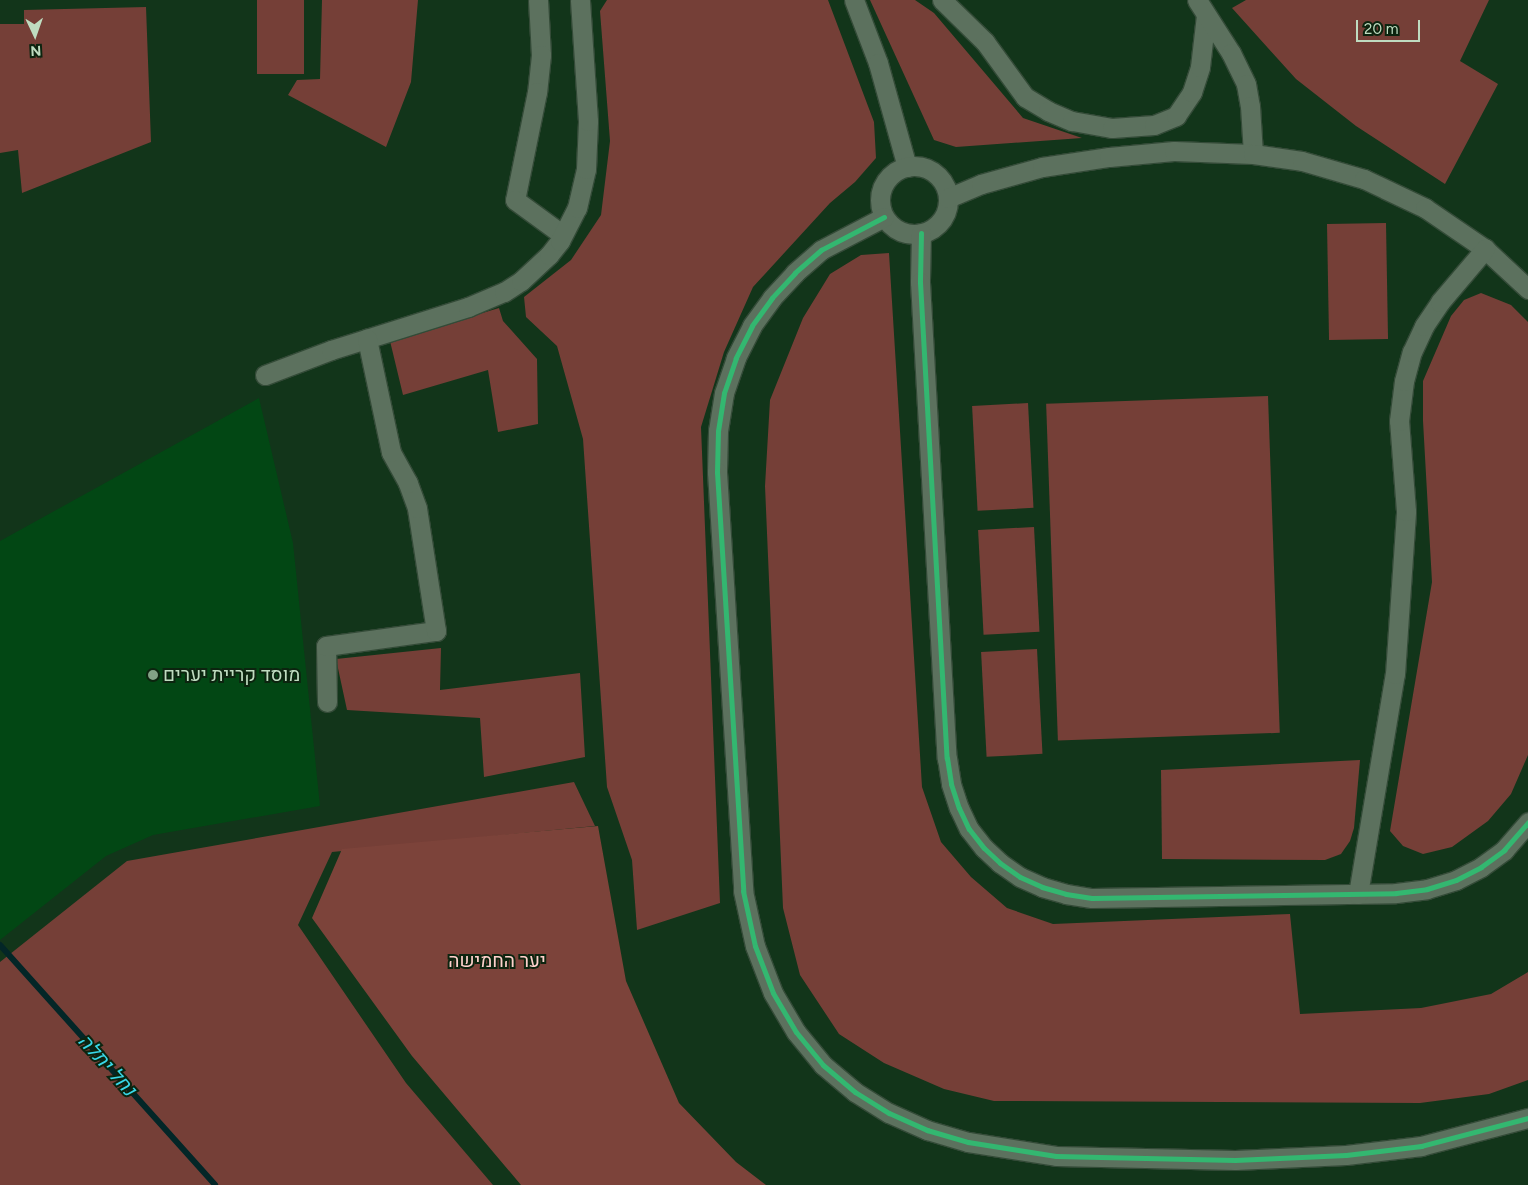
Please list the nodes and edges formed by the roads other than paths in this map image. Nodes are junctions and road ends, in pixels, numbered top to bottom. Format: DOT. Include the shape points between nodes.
graph roads {
  1 [pos="538,0"];
  2 [pos="580,0"];
  3 [pos="854,0"];
  4 [pos="942,0"];
  5 [pos="1201,7"];
  6 [pos="1253,154"];
  7 [pos="907,167"];
  8 [pos="948,198"];
  9 [pos="884,217"];
  10 [pos="921,233"];
  11 [pos="563,235"];
  12 [pos="1485,249"];
  13 [pos="1528,289"];
  14 [pos="367,339"];
  15 [pos="265,375"];
  16 [pos="327,702"];
  17 [pos="1528,822"];
  18 [pos="1358,894"];
  19 [pos="1528,1118"];
  1 -- 11 [label="street" via="541,55 538,83 515,200"];
  2 -- 11 [label="street" via="588,146 583,189"];
  3 -- 7 [label="street" via="878,64"];
  4 -- 5 [label="street" via="985,42 1025,97 1048,112 1072,121 1112,128 1154,125 1176,116 1192,92 1200,68"];
  5 -- 6 [label="street" via="1231,53 1246,84"];
  6 -- 8 [label="street" via="1174,151 1099,158 1042,167 980,184"];
  6 -- 12 [label="street" via="1302,161 1364,179 1425,208"];
  7 -- 8 [label="street" via="923,167 932,172 943,183"];
  7 -- 9 [label="street" via="892,174 883,186 880,202"];
  8 -- 10 [label="street" via="942,219"];
  9 -- 10 [label="street" via="900,231"];
  9 -- 19 [label="street" via="821,250 772,298 752,326 736,358 724,392 718,431 718,482 743,892 755,946 773,993 796,1032 823,1065 854,1092 889,1113 927,1130 968,1142 1056,1156 1217,1160 1346,1155 1421,1146"];
  10 -- 18 [label="street" via="920,282 947,758 951,784 969,829 984,848 1007,868 1042,887 1066,894 1119,899"];
  11 -- 14 [label="street" via="536,268 504,292 468,307"];
  12 -- 13 [label="street"];
  12 -- 18 [label="street" via="1424,326 1404,381 1399,421 1406,511 1395,674"];
  14 -- 15 [label="street"];
  14 -- 16 [label="street" via="390,452 408,483 417,508 436,631 326,646"];
  17 -- 18 [label="street" via="1504,850 1456,880 1427,889"];
}
